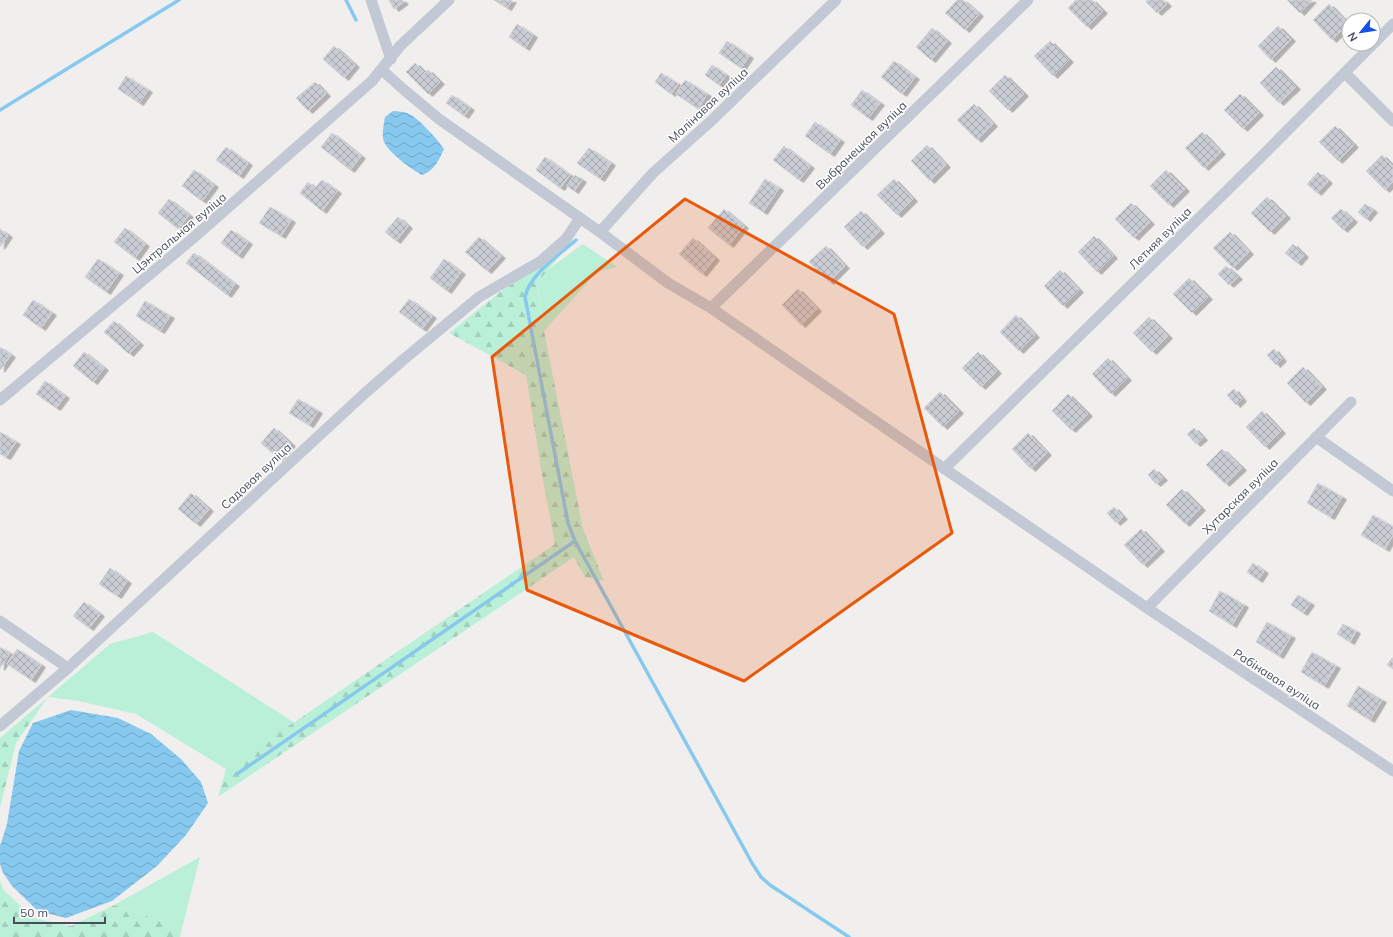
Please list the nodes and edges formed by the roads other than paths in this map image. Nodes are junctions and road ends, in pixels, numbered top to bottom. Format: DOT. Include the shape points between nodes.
graph roads {
  1 [pos="371,0"];
  2 [pos="448,0"];
  3 [pos="836,0"];
  4 [pos="1028,0"];
  5 [pos="1393,24"];
  6 [pos="391,59"];
  7 [pos="382,70"];
  8 [pos="1345,73"];
  9 [pos="1393,121"];
  10 [pos="580,218"];
  11 [pos="600,232"];
  12 [pos="711,308"];
  13 [pos="0,400"];
  14 [pos="1351,402"];
  15 [pos="1316,438"];
  16 [pos="944,469"];
  17 [pos="1393,491"];
  18 [pos="1147,608"];
  19 [pos="0,621"];
  20 [pos="68,668"];
  21 [pos="0,726"];
  22 [pos="1393,771"];
  1 -- 6 [label="street"];
  2 -- 6 [label="street, Цэнтральная вуліца" via="400,46"];
  3 -- 11 [label="street, Малінавая вуліца" via="653,174"];
  4 -- 12 [label="street, Выбранецкая вуліца"];
  5 -- 8 [label="street, Летняя вуліца"];
  6 -- 7 [label="street, Цэнтральная вуліца"];
  7 -- 10 [label="street, Рабінавая вуліца" via="439,119"];
  7 -- 13 [label="street, Цэнтральная вуліца" via="192,240"];
  8 -- 9 [label="street"];
  8 -- 16 [label="street, Летняя вуліца"];
  10 -- 11 [label="street, Рабінавая вуліца"];
  10 -- 20 [label="street, Садовая вуліца" via="566,239 541,261 479,297 364,394"];
  11 -- 12 [label="street, Рабінавая вуліца" via="668,283"];
  12 -- 16 [label="street, Рабінавая вуліца"];
  14 -- 15 [label="street, Хутарская вуліца"];
  15 -- 17 [label="street"];
  15 -- 18 [label="street, Хутарская вуліца"];
  16 -- 18 [label="street, Рабінавая вуліца"];
  18 -- 22 [label="street, Рабінавая вуліца"];
  19 -- 20 [label="street"];
  20 -- 21 [label="street, Садовая вуліца"];
}
